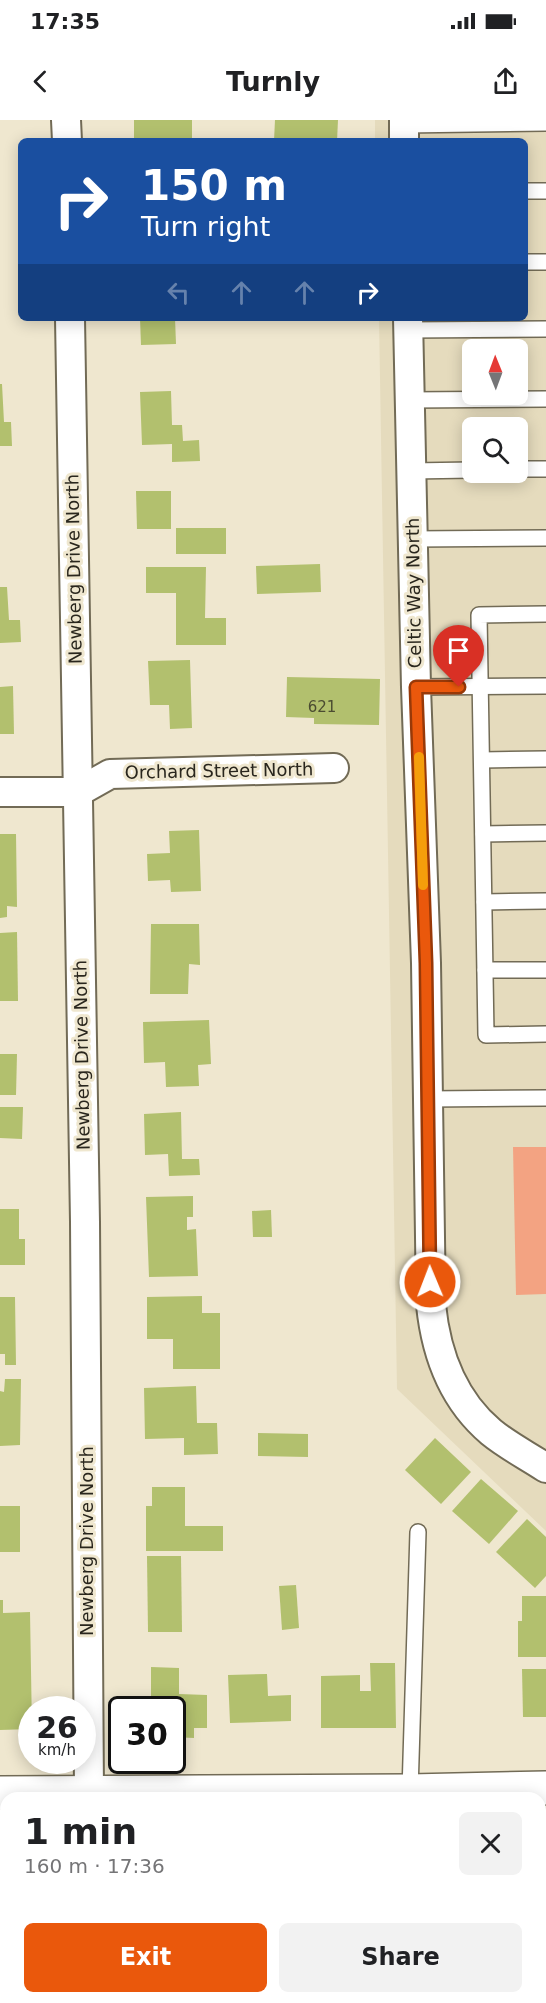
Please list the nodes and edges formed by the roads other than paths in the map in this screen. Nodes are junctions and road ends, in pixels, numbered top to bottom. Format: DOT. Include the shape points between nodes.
graph roads {
  1 [pos="66,120"];
  2 [pos="546,123"];
  3 [pos="404,129"];
  4 [pos="67,138"];
  5 [pos="528,191"];
  6 [pos="546,191"];
  7 [pos="528,262"];
  8 [pos="546,262"];
  9 [pos="70,321"];
  10 [pos="408,324"];
  11 [pos="546,329"];
  12 [pos="546,399"];
  13 [pos="410,400"];
  14 [pos="528,469"];
  15 [pos="546,469"];
  16 [pos="462,470"];
  17 [pos="411,471"];
  18 [pos="546,538"];
  19 [pos="413,539"];
  20 [pos="546,614"];
  21 [pos="481,686"];
  22 [pos="546,686"];
  23 [pos="416,687"];
  24 [pos="546,759"];
  25 [pos="482,760"];
  26 [pos="334,768"];
  27 [pos="0,792"];
  28 [pos="78,792"];
  29 [pos="546,833"];
  30 [pos="483,834"];
  31 [pos="484,902"];
  32 [pos="546,902"];
  33 [pos="485,970"];
  34 [pos="546,970"];
  35 [pos="546,1034"];
  36 [pos="546,1098"];
  37 [pos="428,1099"];
  38 [pos="546,1467"];
  39 [pos="418,1532"];
  40 [pos="546,1788"];
  41 [pos="410,1791"];
  42 [pos="0,1792"];
  43 [pos="89,1792"];
  44 [pos="399,1792"];
  1 -- 4 [label="street"];
  2 -- 3 [label="lane"];
  5 -- 6 [label="lane"];
  7 -- 8 [label="lane"];
  9 -- 28 [label="street, Newberg Drive North"];
  10 -- 11 [label="lane"];
  10 -- 13 [label="street, Celtic Way North"];
  12 -- 13 [label="lane"];
  13 -- 17 [label="street, Celtic Way North"];
  14 -- 15 [label="lane"];
  16 -- 17 [label="lane"];
  17 -- 19 [label="street, Celtic Way North"];
  18 -- 19 [label="lane"];
  19 -- 23 [label="street, Celtic Way North"];
  20 -- 21 [label="lane" via="479,615"];
  21 -- 22 [label="lane"];
  21 -- 23 [label="lane"];
  21 -- 25 [label="lane"];
  23 -- 37 [label="street, Celtic Way North"];
  24 -- 25 [label="lane"];
  25 -- 30 [label="lane"];
  26 -- 28 [label="street, Orchard Street North" via="110,774"];
  27 -- 28 [label="street, Orchard Street North"];
  28 -- 43 [label="street, Newberg Drive North"];
  29 -- 30 [label="lane"];
  30 -- 31 [label="lane"];
  31 -- 32 [label="lane"];
  31 -- 33 [label="lane"];
  33 -- 34 [label="lane"];
  33 -- 35 [label="lane" via="486,1035"];
  36 -- 37 [label="lane"];
  37 -- 38 [label="street, Celtic Way North" via="431,1305 441,1359 450,1383 467,1409 491,1432"];
  39 -- 41 [label="lane"];
  40 -- 41 [label="street"];
  41 -- 44 [label="street"];
  42 -- 43 [label="street"];
}
